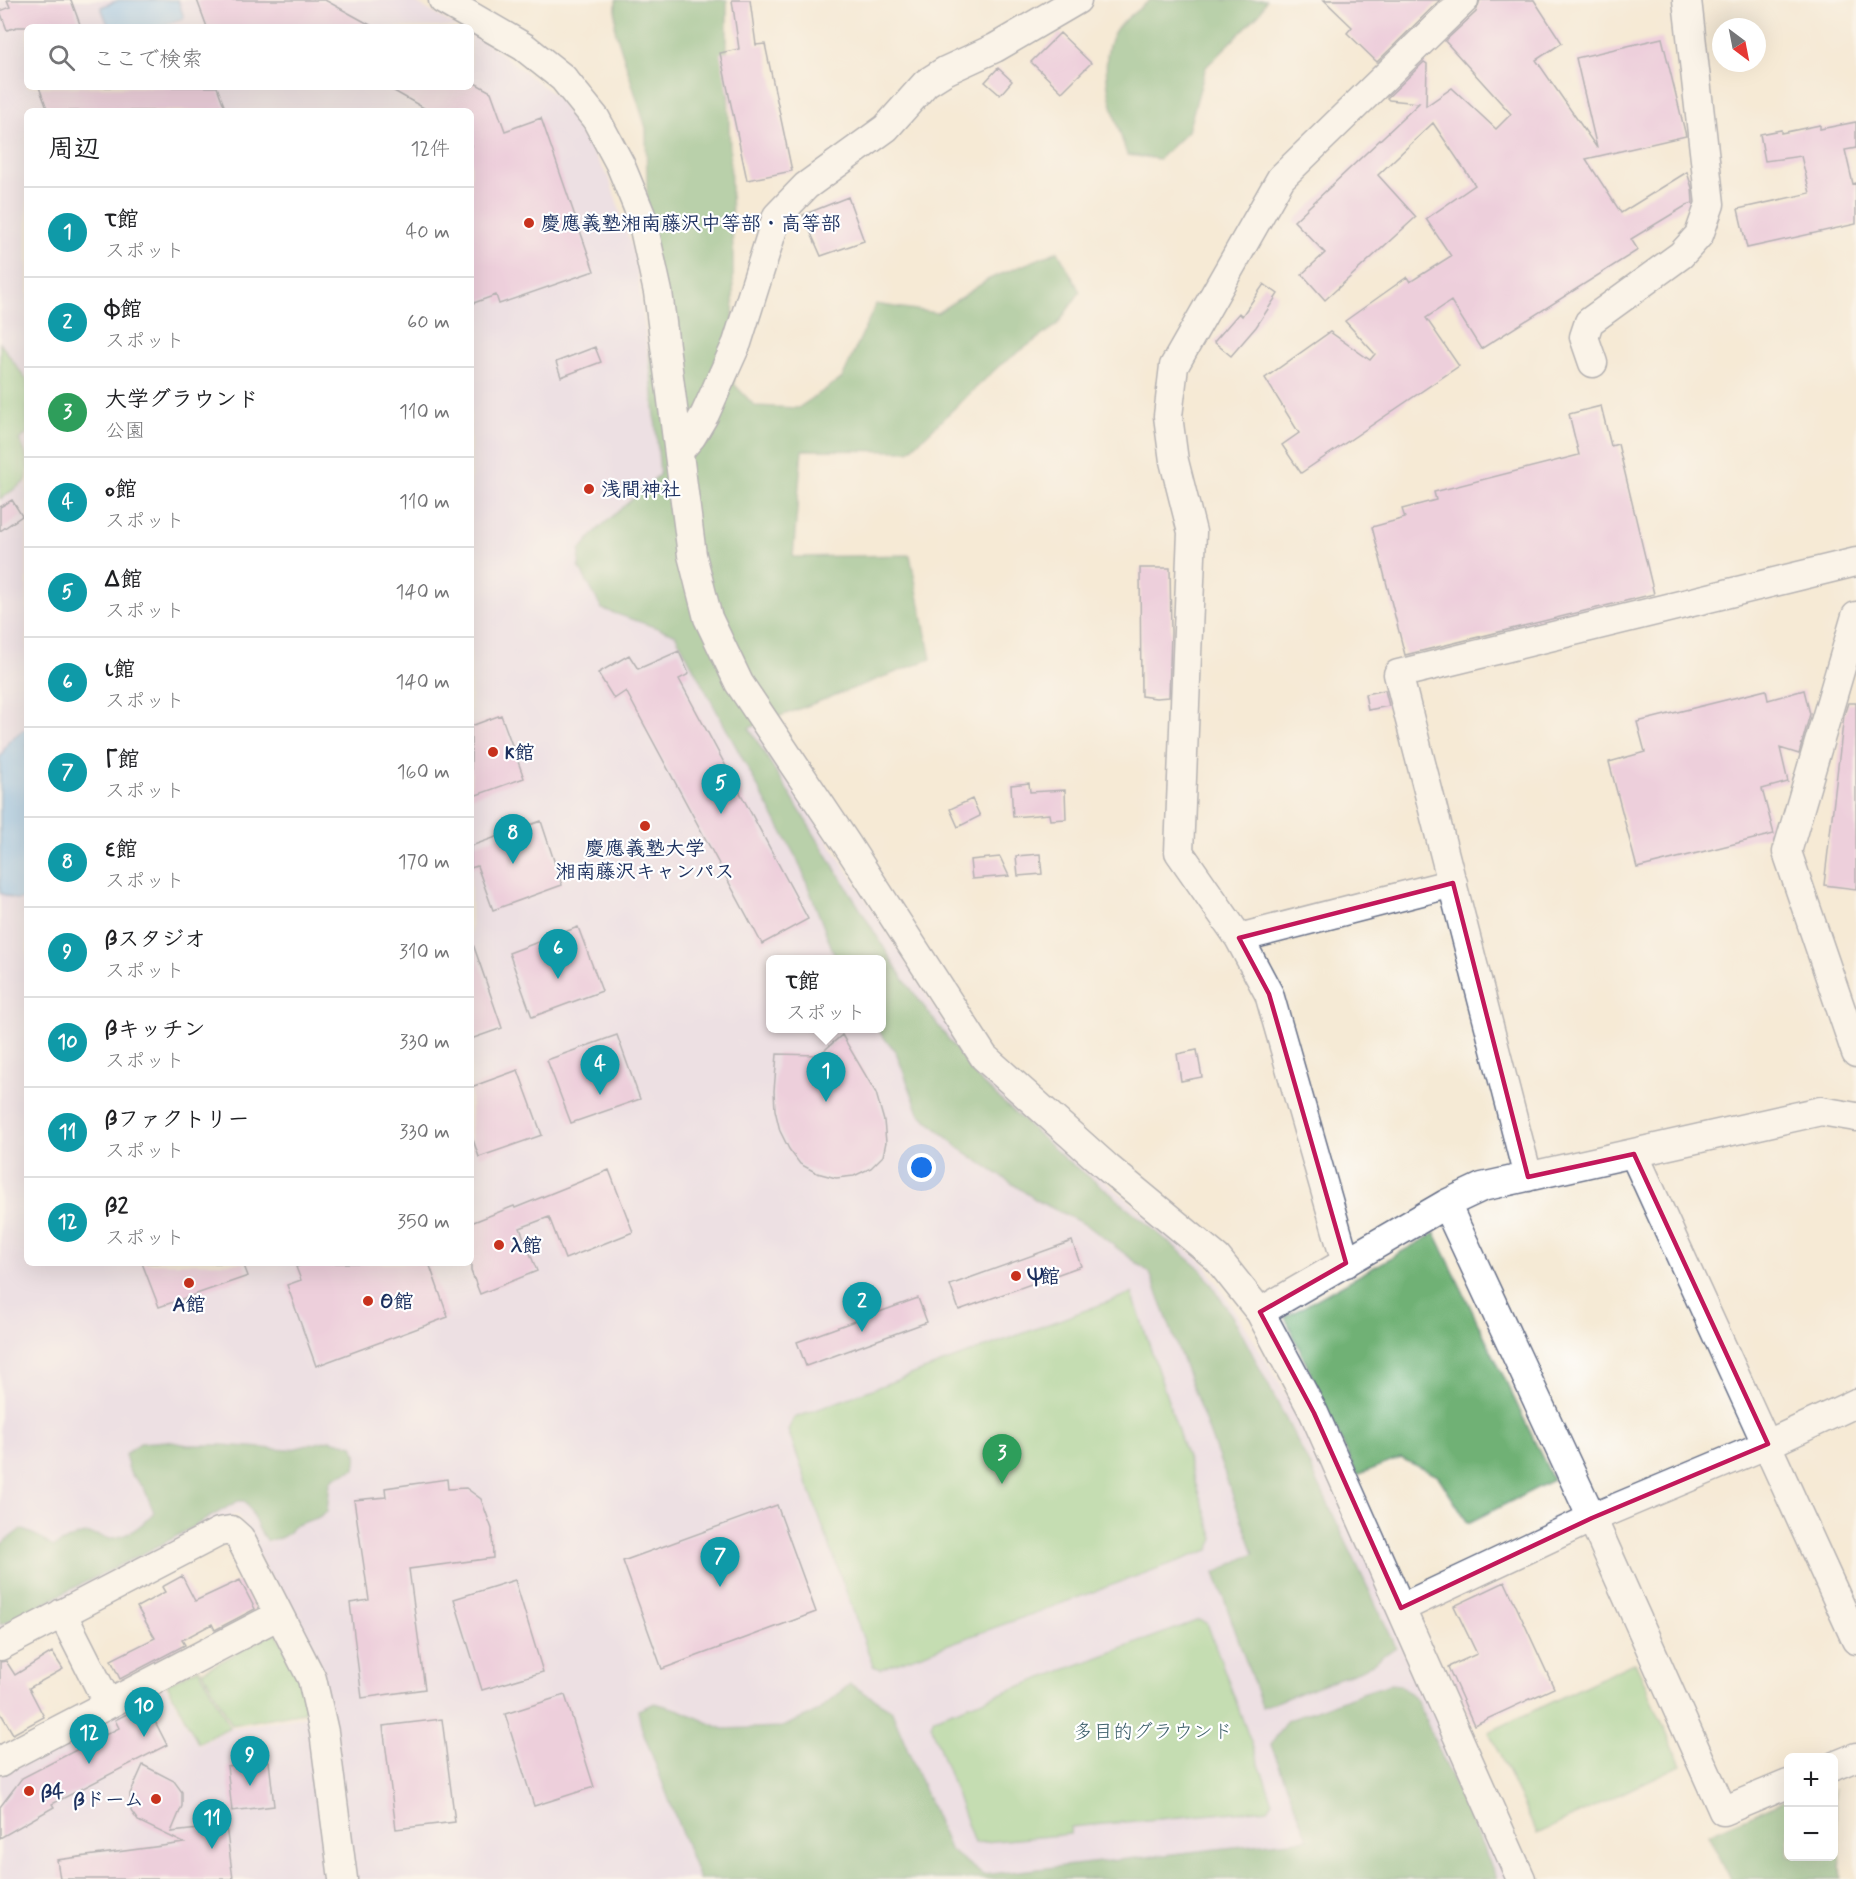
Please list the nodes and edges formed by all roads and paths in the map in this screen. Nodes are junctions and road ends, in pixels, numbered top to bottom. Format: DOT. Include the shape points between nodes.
graph roads {
  1 [pos="443,0"];
  2 [pos="1077,0"];
  3 [pos="1464,0"];
  4 [pos="1687,0"];
  5 [pos="1593,363"];
  6 [pos="679,451"];
  7 [pos="1856,562"];
  8 [pos="1856,616"];
  9 [pos="1453,883"];
  10 [pos="1239,938"];
  11 [pos="1856,1053"];
  12 [pos="1856,1117"];
  13 [pos="1634,1154"];
  14 [pos="1528,1177"];
  15 [pos="1446,1204"];
  16 [pos="1346,1263"];
  17 [pos="1260,1312"];
  18 [pos="1856,1402"];
  19 [pos="1768,1444"];
  20 [pos="1592,1518"];
  21 [pos="1401,1608"];
  22 [pos="62,1613"];
  23 [pos="279,1615"];
  24 [pos="1856,1640"];
  25 [pos="0,1646"];
  26 [pos="108,1704"];
  27 [pos="1856,1757"];
  28 [pos="0,1763"];
  29 [pos="1838,1764"];
  30 [pos="1784,1786"];
  31 [pos="343,1879"];
  32 [pos="1521,1879"];
  1 -- 6 [label="street" via="524,47 563,78 596,119 620,164 641,215 658,292"];
  2 -- 6 [label="street" via="926,83 886,128 806,186 777,216 737,343 705,414"];
  3 -- 10 [label="street" via="1281,178 1174,366 1168,416 1174,461 1192,532 1179,852"];
  4 -- 5 [label="street" via="1710,204 1700,235 1681,255 1589,322 1584,337"];
  6 -- 17 [label="street" via="692,555 708,618 739,683 984,1057 1108,1168 1217,1258"];
  7 -- 9 [label="street" via="1398,674"];
  8 -- 11 [label="street" via="1787,852"];
  9 -- 10 [label="street"];
  9 -- 14 [label="street"];
  10 -- 16 [label="street" via="1269,994"];
  12 -- 13 [label="street" via="1821,1111"];
  13 -- 14 [label="street"];
  13 -- 19 [label="street"];
  14 -- 15 [label="street" via="1482,1186"];
  15 -- 16 [label="street"];
  15 -- 20 [label="street"];
  16 -- 17 [label="street"];
  17 -- 21 [label="street" via="1314,1413"];
  18 -- 19 [label="street"];
  19 -- 20 [label="street"];
  19 -- 24 [label="street"];
  20 -- 21 [label="street"];
  20 -- 30 [label="street" via="1723,1811"];
  21 -- 32 [label="street"];
  22 -- 23 [label="street" via="219,1532 231,1530 240,1538"];
  22 -- 25 [label="street"];
  22 -- 26 [label="street"];
  23 -- 26 [label="street"];
  23 -- 31 [label="street" via="312,1679 319,1706"];
  26 -- 28 [label="street"];
  27 -- 29 [label="street"];
}
